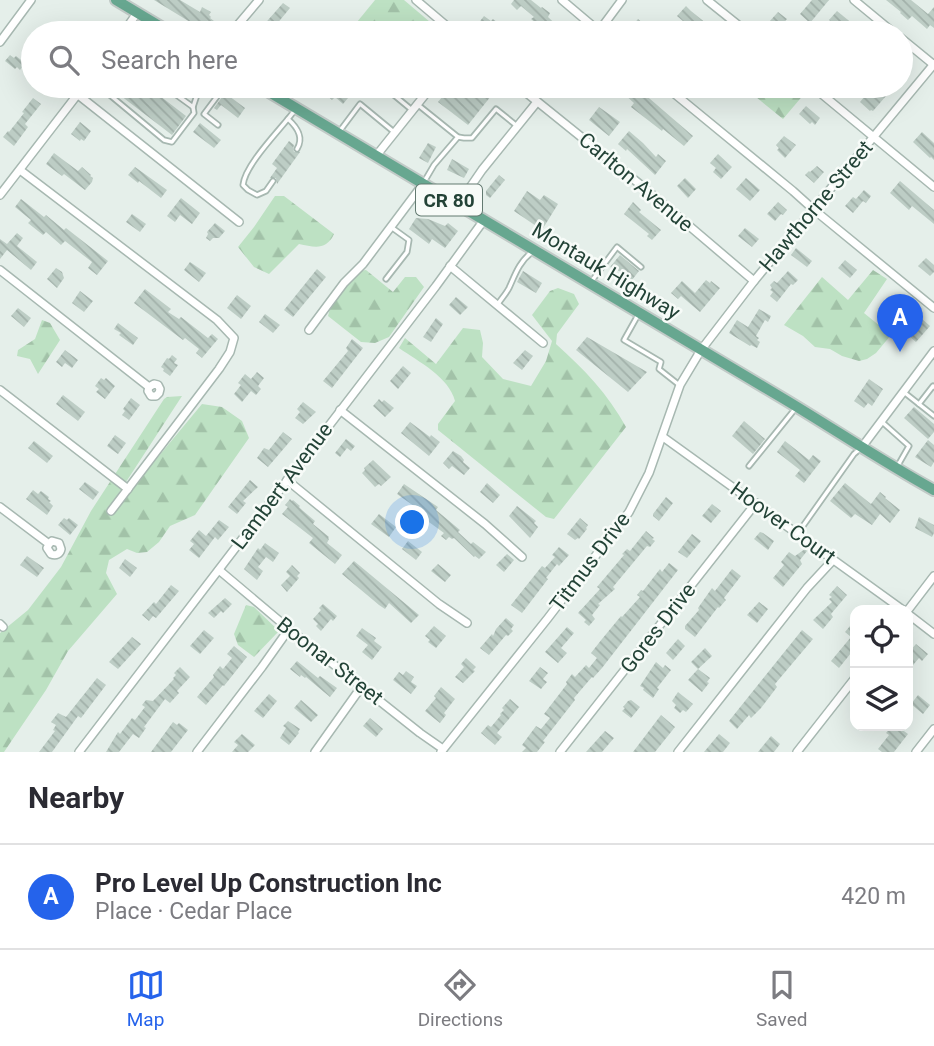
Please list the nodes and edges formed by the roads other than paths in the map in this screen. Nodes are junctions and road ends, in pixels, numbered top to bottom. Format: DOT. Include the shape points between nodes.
graph roads {
  1 [pos="31,0"];
  2 [pos="116,0"];
  3 [pos="259,0"];
  4 [pos="416,0"];
  5 [pos="562,0"];
  6 [pos="622,0"];
  7 [pos="707,0"];
  8 [pos="854,0"];
  9 [pos="137,13"];
  10 [pos="131,21"];
  11 [pos="151,21"];
  12 [pos="241,21"];
  13 [pos="441,21"];
  14 [pos="587,21"];
  15 [pos="608,21"];
  16 [pos="733,21"];
  17 [pos="879,21"];
  18 [pos="0,42"];
  19 [pos="913,48"];
  20 [pos="934,65"];
  21 [pos="913,89"];
  22 [pos="74,98"];
  23 [pos="82,98"];
  24 [pos="113,98"];
  25 [pos="181,98"];
  26 [pos="196,98"];
  27 [pos="216,98"];
  28 [pos="279,98"];
  29 [pos="401,98"];
  30 [pos="422,98"];
  31 [pos="532,98"];
  32 [pos="680,98"];
  33 [pos="827,98"];
  34 [pos="906,98"];
  35 [pos="537,102"];
  36 [pos="193,107"];
  37 [pos="415,107"];
  38 [pos="296,108"];
  39 [pos="288,119"];
  40 [pos="218,125"];
  41 [pos="517,127"];
  42 [pos="394,132"];
  43 [pos="338,134"];
  44 [pos="458,136"];
  45 [pos="873,136"];
  46 [pos="297,149"];
  47 [pos="376,156"];
  48 [pos="20,170"];
  49 [pos="274,181"];
  50 [pos="423,184"];
  51 [pos="934,187"];
  52 [pos="0,195"];
  53 [pos="458,205"];
  54 [pos="813,209"];
  55 [pos="484,220"];
  56 [pos="239,222"];
  57 [pos="391,227"];
  58 [pos="533,251"];
  59 [pos="450,266"];
  60 [pos="642,267"];
  61 [pos="0,270"];
  62 [pos="386,279"];
  63 [pos="754,281"];
  64 [pos="590,284"];
  65 [pos="497,305"];
  66 [pos="934,308"];
  67 [pos="639,313"];
  68 [pos="309,330"];
  69 [pos="543,343"];
  70 [pos="701,350"];
  71 [pos="934,351"];
  72 [pos="680,385"];
  73 [pos="149,387"];
  74 [pos="934,387"];
  75 [pos="0,390"];
  76 [pos="903,392"];
  77 [pos="919,404"];
  78 [pos="797,407"];
  79 [pos="340,410"];
  80 [pos="934,416"];
  81 [pos="881,421"];
  82 [pos="663,437"];
  83 [pos="862,447"];
  84 [pos="749,466"];
  85 [pos="895,469"];
  86 [pos="287,480"];
  87 [pos="128,489"];
  88 [pos="934,490"];
  89 [pos="756,503"];
  90 [pos="0,507"];
  91 [pos="111,511"];
  92 [pos="798,533"];
  93 [pos="49,544"];
  94 [pos="522,556"];
  95 [pos="833,560"];
  96 [pos="219,570"];
  97 [pos="934,576"];
  98 [pos="896,605"];
  99 [pos="911,605"];
  100 [pos="913,618"];
  101 [pos="467,623"];
  102 [pos="289,629"];
  103 [pos="934,634"];
  104 [pos="850,684"];
  105 [pos="362,686"];
  106 [pos="934,729"];
  107 [pos="442,750"];
  108 [pos="79,752"];
  109 [pos="197,752"];
  110 [pos="315,752"];
  111 [pos="560,752"];
  112 [pos="678,752"];
  113 [pos="797,752"];
  114 [pos="916,752"];
  1 -- 18 [label="street"];
  2 -- 9 [label="main road"];
  3 -- 12 [label="street"];
  4 -- 13 [label="street"];
  5 -- 14 [label="street"];
  6 -- 15 [label="street"];
  7 -- 16 [label="street"];
  8 -- 17 [label="street"];
  9 -- 10 [label="street"];
  9 -- 11 [label="main road"];
  19 -- 20 [label="street"];
  20 -- 21 [label="street, Hawthorne Street"];
  22 -- 48 [label="street"];
  23 -- 56 [label="street"];
  24 -- 36 [label="lane" via="172,142 194,113"];
  25 -- 36 [label="lane"];
  26 -- 36 [label="lane"];
  27 -- 40 [label="lane" via="204,114"];
  28 -- 38 [label="main road, Montauk Highway / CR 80"];
  29 -- 37 [label="lane"];
  30 -- 37 [label="street"];
  31 -- 35 [label="street, Carlton Avenue"];
  32 -- 54 [label="street"];
  33 -- 45 [label="street"];
  34 -- 45 [label="street, Hawthorne Street"];
  35 -- 41 [label="street"];
  35 -- 63 [label="street, Carlton Avenue"];
  37 -- 42 [label="street"];
  37 -- 44 [label="lane"];
  38 -- 39 [label="lane"];
  38 -- 43 [label="main road, Montauk Highway / CR 80"];
  39 -- 46 [label="lane" via="300,136"];
  39 -- 49 [label="lane" via="251,166 243,185 257,195"];
  41 -- 44 [label="lane" via="496,109 472,138"];
  41 -- 53 [label="street"];
  42 -- 43 [label="lane" via="360,104"];
  42 -- 47 [label="street"];
  43 -- 47 [label="main road, Montauk Highway / CR 80"];
  44 -- 50 [label="lane"];
  45 -- 51 [label="street"];
  45 -- 54 [label="street, Hawthorne Street"];
  47 -- 50 [label="main road, Montauk Highway / CR 80"];
  48 -- 52 [label="street"];
  48 -- 87 [label="street" via="217,320 234,338 219,369"];
  50 -- 53 [label="main road, Montauk Highway / CR 80"];
  50 -- 57 [label="street"];
  53 -- 55 [label="main road, Montauk Highway / CR 80"];
  54 -- 63 [label="street, Hawthorne Street"];
  54 -- 66 [label="street"];
  55 -- 58 [label="main road, Montauk Highway / CR 80"];
  55 -- 59 [label="street, Lambert Avenue"];
  57 -- 62 [label="lane" via="409,240 407,252"];
  57 -- 68 [label="street"];
  58 -- 64 [label="main road, Montauk Highway / CR 80"];
  58 -- 65 [label="lane"];
  59 -- 65 [label="street"];
  59 -- 79 [label="street, Lambert Avenue"];
  60 -- 64 [label="lane" via="617,247"];
  61 -- 73 [label="street"];
  63 -- 70 [label="street, Hawthorne Street"];
  64 -- 67 [label="main road, Montauk Highway / CR 80"];
  65 -- 69 [label="street"];
  67 -- 70 [label="main road, Montauk Highway / CR 80"];
  67 -- 72 [label="lane" via="624,340 661,362 659,369"];
  70 -- 72 [label="street, Titmus Drive"];
  70 -- 78 [label="main road, Montauk Highway / CR 80"];
  71 -- 76 [label="street"];
  72 -- 82 [label="street, Titmus Drive"];
  74 -- 77 [label="lane"];
  75 -- 87 [label="street"];
  76 -- 77 [label="lane"];
  76 -- 81 [label="street"];
  77 -- 80 [label="lane"];
  78 -- 83 [label="main road, Montauk Highway / CR 80"];
  78 -- 84 [label="lane"];
  79 -- 86 [label="street, Lambert Avenue"];
  79 -- 94 [label="street"];
  81 -- 83 [label="street"];
  81 -- 85 [label="lane" via="909,446"];
  82 -- 89 [label="street, Hoover Court"];
  82 -- 107 [label="street, Titmus Drive" via="629,512"];
  83 -- 85 [label="main road, Montauk Highway / CR 80"];
  83 -- 92 [label="lane"];
  85 -- 88 [label="main road, Montauk Highway / CR 80"];
  86 -- 96 [label="street, Lambert Avenue"];
  86 -- 101 [label="street"];
  87 -- 91 [label="street"];
  89 -- 92 [label="street, Hoover Court"];
  89 -- 111 [label="street, Gores Drive"];
  90 -- 93 [label="street"];
  92 -- 95 [label="street, Hoover Court"];
  95 -- 98 [label="street, Hoover Court"];
  95 -- 112 [label="street"];
  96 -- 102 [label="street, Boonar Street"];
  96 -- 108 [label="street, Lambert Avenue"];
  97 -- 99 [label="street"];
  100 -- 103 [label="street, Hoover Court"];
  102 -- 105 [label="street, Boonar Street"];
  102 -- 109 [label="street"];
  104 -- 113 [label="street"];
  105 -- 107 [label="street, Boonar Street"];
  105 -- 110 [label="street"];
  106 -- 114 [label="street"];
}
